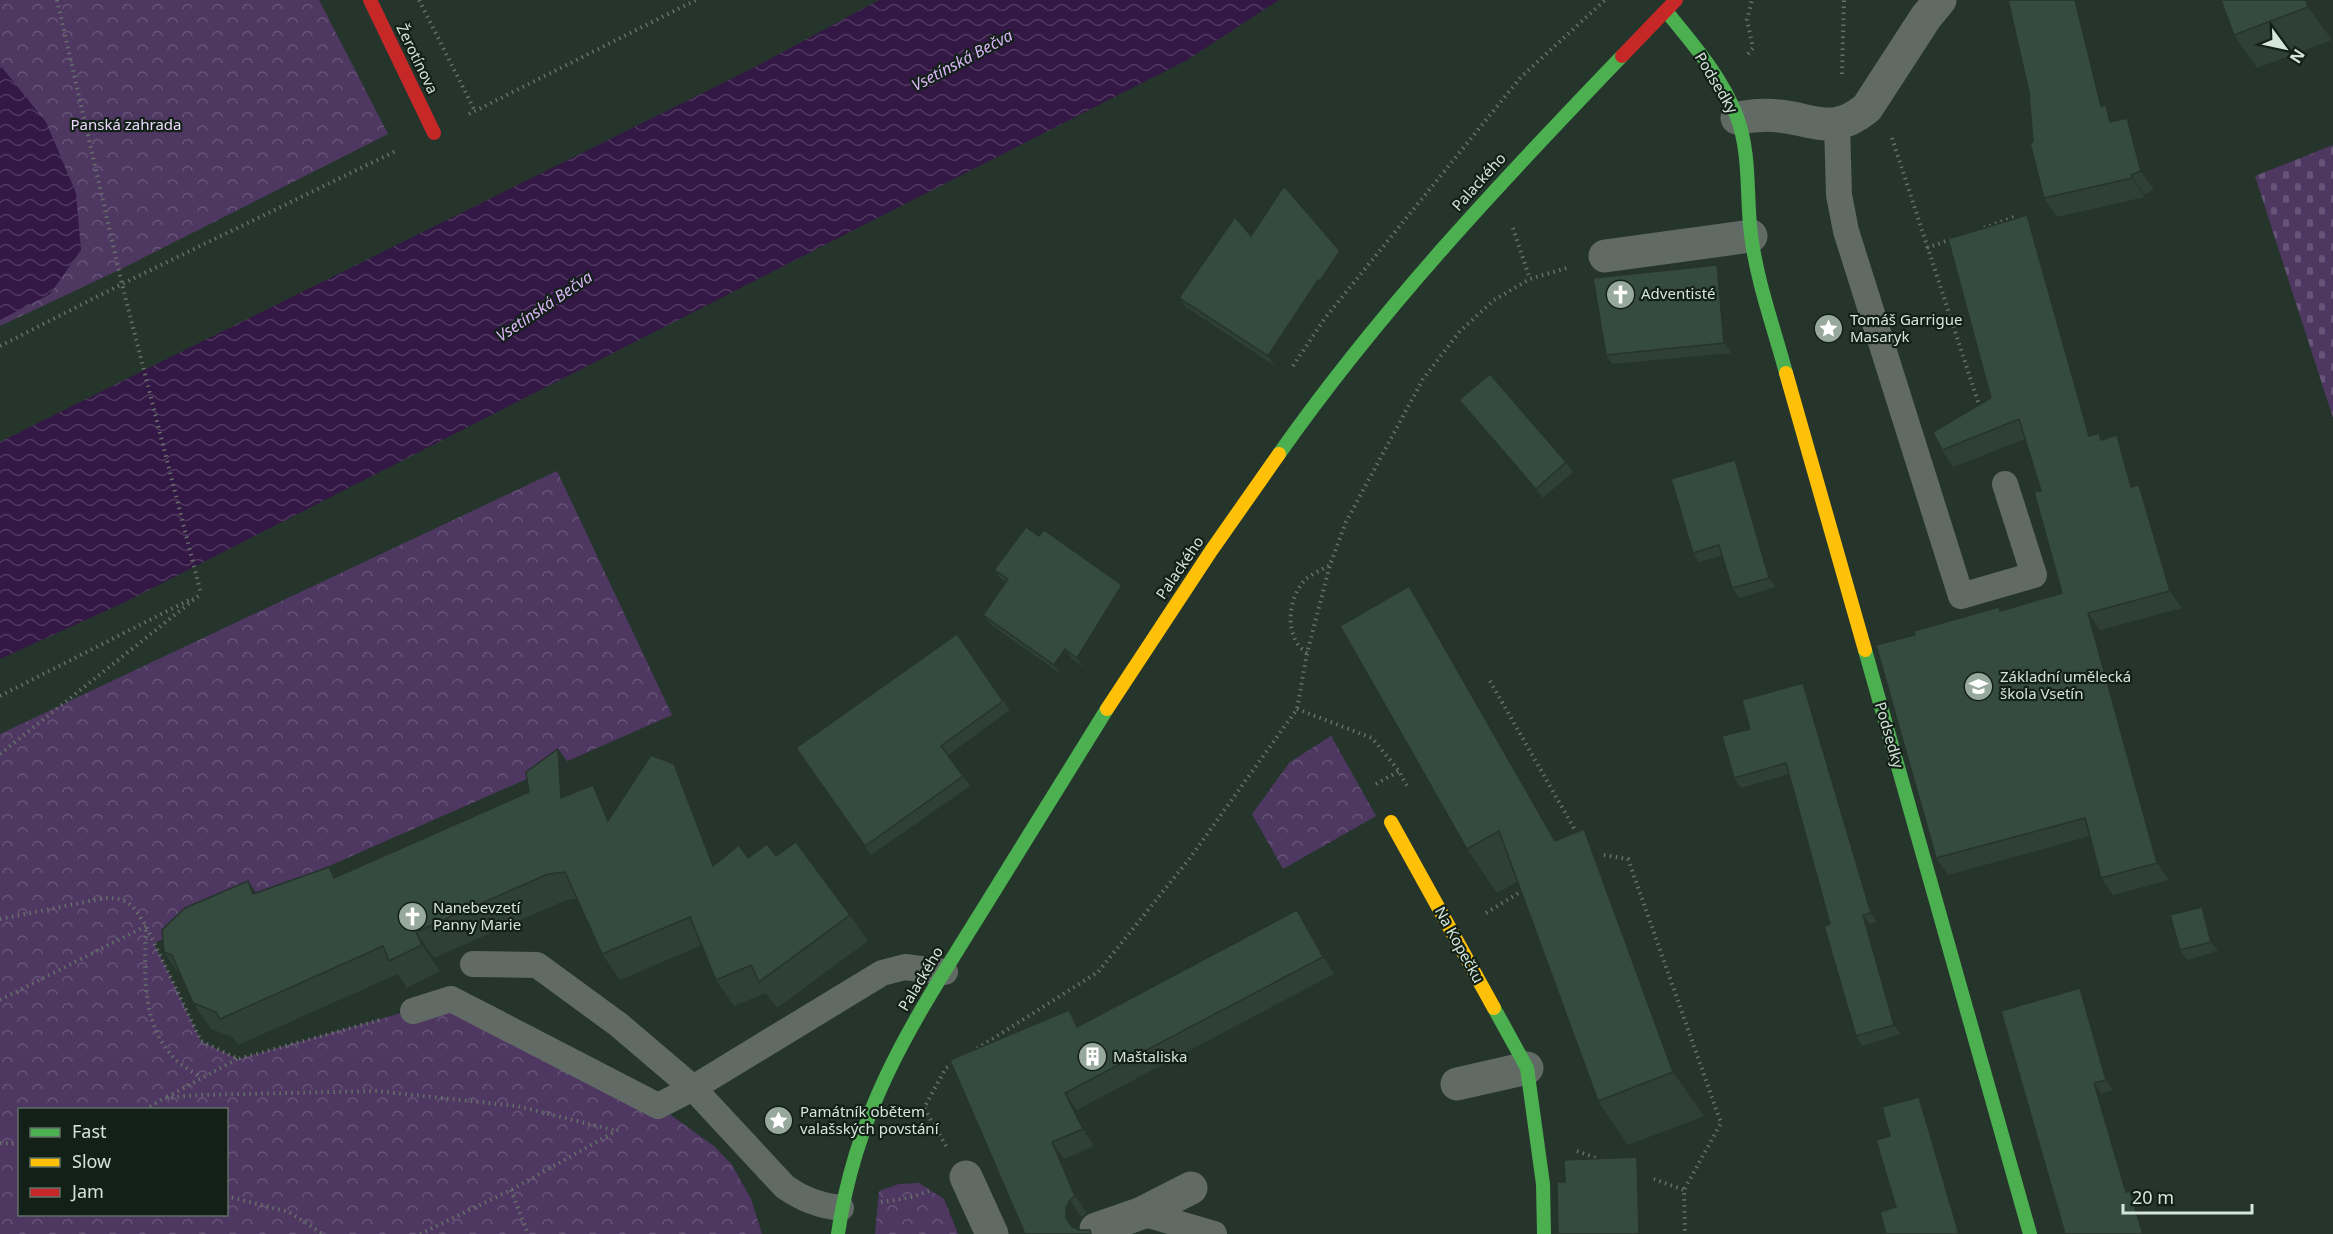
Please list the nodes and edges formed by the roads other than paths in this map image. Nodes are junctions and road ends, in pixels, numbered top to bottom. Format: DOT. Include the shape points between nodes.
graph roads {
  1 [pos="370,0"];
  2 [pos="1676,0"];
  3 [pos="1940,0"];
  4 [pos="1666,11"];
  5 [pos="1737,118"];
  6 [pos="1837,125"];
  7 [pos="434,133"];
  8 [pos="1751,236"];
  9 [pos="1605,256"];
  10 [pos="2005,484"];
  11 [pos="1391,822"];
  12 [pos="473,964"];
  13 [pos="945,972"];
  14 [pos="412,1011"];
  15 [pos="1527,1068"];
  16 [pos="1457,1084"];
  17 [pos="693,1088"];
  18 [pos="966,1177"];
  19 [pos="1191,1188"];
  20 [pos="841,1208"];
  21 [pos="1142,1213"];
  22 [pos="1096,1229"];
  23 [pos="838,1234"];
  24 [pos="992,1234"];
  25 [pos="1214,1234"];
  26 [pos="1544,1234"];
  27 [pos="2030,1234"];
  1 -- 7 [label="street, Žerotínova"];
  2 -- 4 [label="street, Palackého"];
  3 -- 6 [label="street" via="1867,108 1854,119"];
  4 -- 5 [label="street, Podsedky" via="1699,52"];
  4 -- 13 [label="street, Palackého" via="1488,195 1414,280 1301,423 1133,668"];
  5 -- 6 [label="street" via="1779,116"];
  5 -- 8 [label="street, Podsedky" via="1744,147"];
  6 -- 10 [label="lane" via="1839,195 1846,231 1961,596 2034,575"];
  8 -- 9 [label="street"];
  8 -- 27 [label="street, Podsedky" via="1768,310"];
  11 -- 15 [label="street, Na Kopečku"];
  12 -- 17 [label="lane" via="537,965 619,1025"];
  13 -- 17 [label="lane" via="905,968 882,974"];
  13 -- 20 [label="street, Palackého" via="899,1049 868,1113 855,1147"];
  14 -- 17 [label="lane" via="451,999 658,1106"];
  15 -- 16 [label="street"];
  15 -- 26 [label="street, Na Kopečku" via="1543,1184"];
  17 -- 20 [label="lane" via="785,1186 802,1199"];
  18 -- 24 [label="street"];
  19 -- 21 [label="street"];
  20 -- 23 [label="street, Palackého"];
  21 -- 22 [label="street"];
  21 -- 25 [label="lane"];
}
